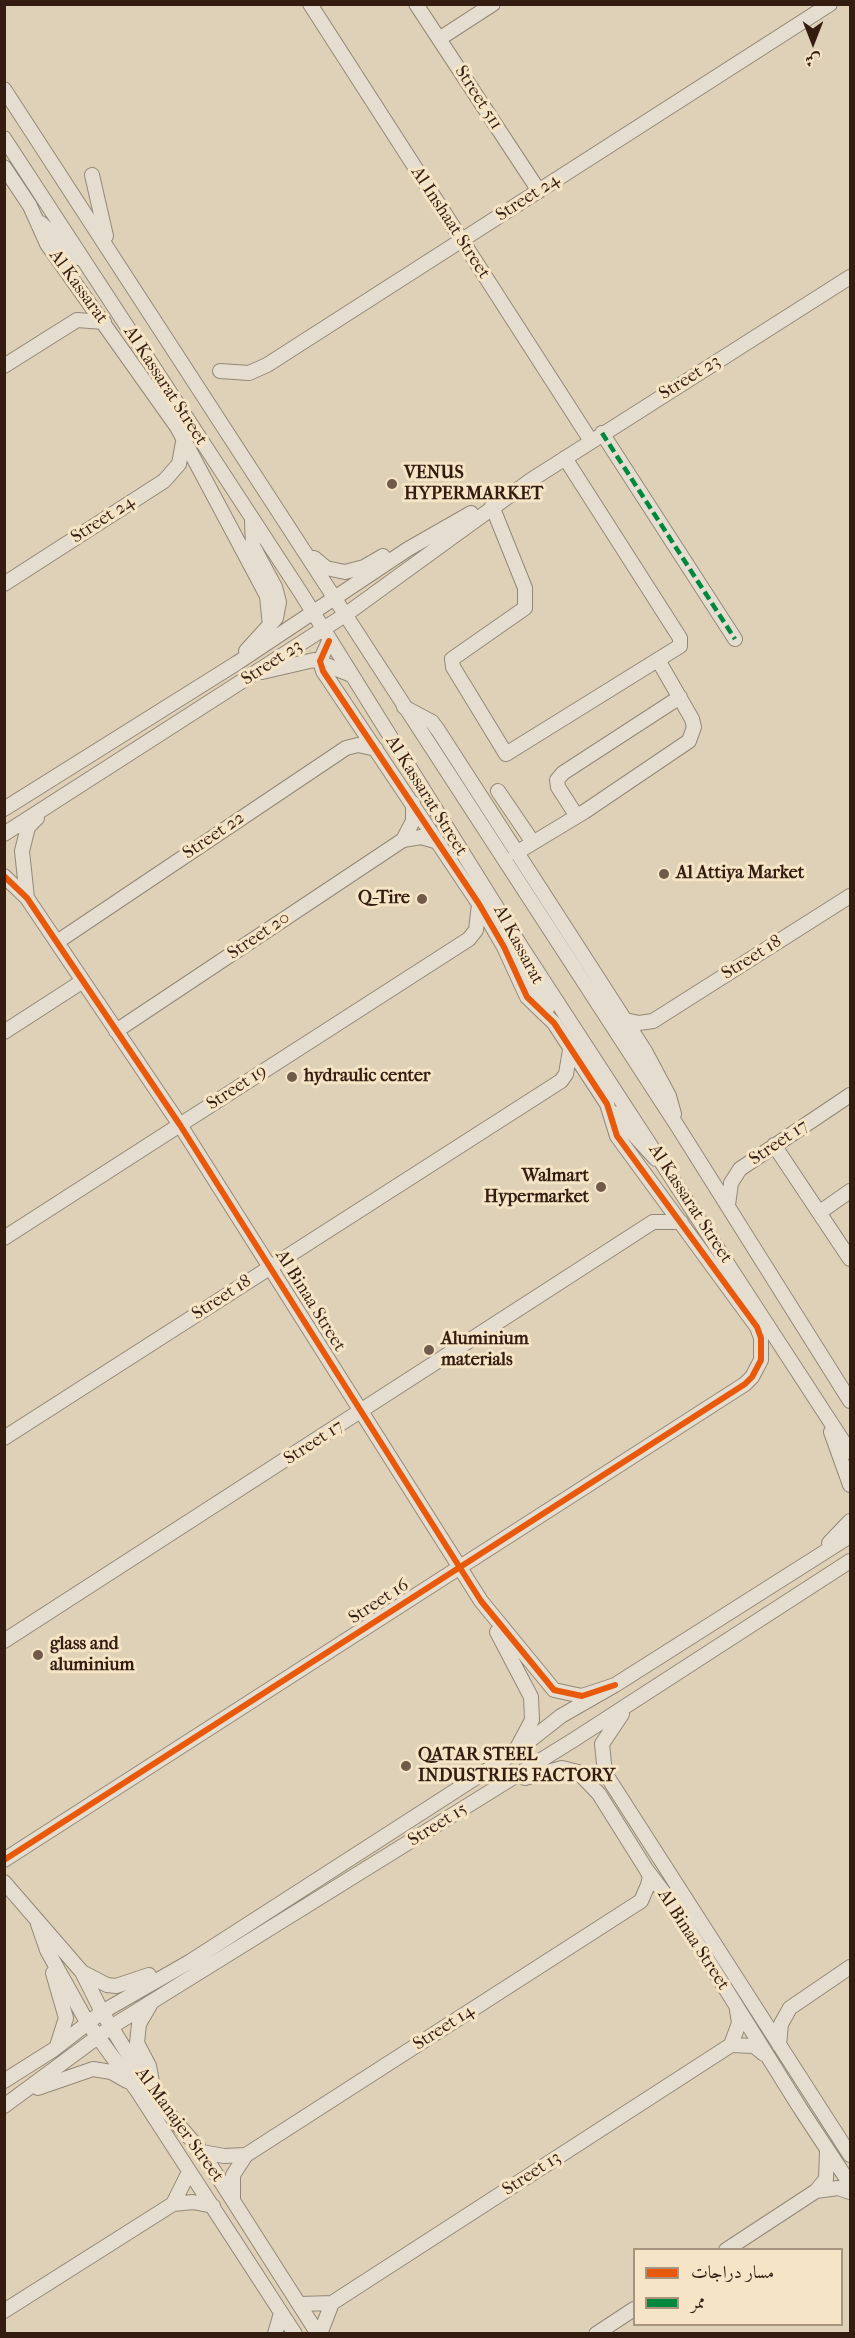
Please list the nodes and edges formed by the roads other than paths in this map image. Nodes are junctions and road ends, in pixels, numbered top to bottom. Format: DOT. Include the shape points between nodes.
graph roads {
  1 [pos="310,4"];
  2 [pos="416,4"];
  3 [pos="493,4"];
  4 [pos="830,4"];
  5 [pos="440,39"];
  6 [pos="4,89"];
  7 [pos="4,138"];
  8 [pos="4,167"];
  9 [pos="92,175"];
  10 [pos="9,181"];
  11 [pos="539,191"];
  12 [pos="36,217"];
  13 [pos="462,241"];
  14 [pos="112,255"];
  15 [pos="88,267"];
  16 [pos="850,277"];
  17 [pos="82,292"];
  18 [pos="76,320"];
  19 [pos="104,322"];
  20 [pos="4,366"];
  21 [pos="220,371"];
  22 [pos="596,437"];
  23 [pos="183,442"];
  24 [pos="565,458"];
  25 [pos="531,480"];
  26 [pos="492,506"];
  27 [pos="252,519"];
  28 [pos="303,547"];
  29 [pos="408,549"];
  30 [pos="4,584"];
  31 [pos="334,598"];
  32 [pos="313,613"];
  33 [pos="345,615"];
  34 [pos="270,626"];
  35 [pos="326,636"];
  36 [pos="735,639"];
  37 [pos="658,660"];
  38 [pos="320,661"];
  39 [pos="237,663"];
  40 [pos="257,673"];
  41 [pos="350,674"];
  42 [pos="680,698"];
  43 [pos="404,707"];
  44 [pos="376,749"];
  45 [pos="33,790"];
  46 [pos="498,791"];
  47 [pos="4,797"];
  48 [pos="413,803"];
  49 [pos="4,809"];
  50 [pos="45,809"];
  51 [pos="576,815"];
  52 [pos="4,834"];
  53 [pos="403,840"];
  54 [pos="531,841"];
  55 [pos="438,842"];
  56 [pos="516,853"];
  57 [pos="4,876"];
  58 [pos="850,896"];
  59 [pos="27,898"];
  60 [pos="479,904"];
  61 [pos="469,939"];
  62 [pos="57,942"];
  63 [pos="504,947"];
  64 [pos="522,948"];
  65 [pos="581,978"];
  66 [pos="83,981"];
  67 [pos="613,1003"];
  68 [pos="625,1020"];
  69 [pos="653,1021"];
  70 [pos="554,1023"];
  71 [pos="116,1031"];
  72 [pos="4,1032"];
  73 [pos="570,1050"];
  74 [pos="645,1051"];
  75 [pos="561,1081"];
  76 [pos="596,1087"];
  77 [pos="850,1095"];
  78 [pos="607,1104"];
  79 [pos="180,1125"];
  80 [pos="678,1127"];
  81 [pos="774,1145"];
  82 [pos="668,1169"];
  83 [pos="850,1191"];
  84 [pos="659,1192"];
  85 [pos="728,1205"];
  86 [pos="820,1212"];
  87 [pos="652,1222"];
  88 [pos="681,1222"];
  89 [pos="4,1238"];
  90 [pos="850,1259"];
  91 [pos="271,1267"];
  92 [pos="761,1360"];
  93 [pos="850,1401"];
  94 [pos="362,1412"];
  95 [pos="824,1413"];
  96 [pos="4,1438"];
  97 [pos="850,1452"];
  98 [pos="850,1485"];
  99 [pos="850,1521"];
  100 [pos="850,1536"];
  101 [pos="811,1561"];
  102 [pos="850,1561"];
  103 [pos="458,1569"];
  104 [pos="850,1570"];
  105 [pos="813,1583"];
  106 [pos="481,1601"];
  107 [pos="4,1641"];
  108 [pos="615,1685"];
  109 [pos="630,1704"];
  110 [pos="514,1753"];
  111 [pos="495,1789"];
  112 [pos="4,1860"];
  113 [pos="646,1869"];
  114 [pos="4,1882"];
  115 [pos="641,1901"];
  116 [pos="674,1906"];
  117 [pos="36,1920"];
  118 [pos="47,1950"];
  119 [pos="191,1960"];
  120 [pos="850,1967"];
  121 [pos="82,1972"];
  122 [pos="151,2004"];
  123 [pos="736,2007"];
  124 [pos="102,2012"];
  125 [pos="87,2022"];
  126 [pos="111,2027"];
  127 [pos="97,2036"];
  128 [pos="779,2045"];
  129 [pos="731,2046"];
  130 [pos="53,2050"];
  131 [pos="769,2058"];
  132 [pos="4,2081"];
  133 [pos="136,2089"];
  134 [pos="28,2091"];
  135 [pos="155,2098"];
  136 [pos="4,2106"];
  137 [pos="846,2144"];
  138 [pos="827,2151"];
  139 [pos="202,2152"];
  140 [pos="246,2155"];
  141 [pos="850,2155"];
  142 [pos="189,2172"];
  143 [pos="850,2184"];
  144 [pos="816,2191"];
  145 [pos="850,2192"];
  146 [pos="233,2199"];
  147 [pos="173,2204"];
  148 [pos="213,2206"];
  149 [pos="729,2248"];
  150 [pos="332,2303"];
  151 [pos="300,2304"];
  152 [pos="633,2310"];
  153 [pos="4,2311"];
  154 [pos="281,2313"];
  155 [pos="275,2334"];
  156 [pos="295,2334"];
  157 [pos="319,2334"];
  158 [pos="596,2334"];
  1 -- 13 [label="street, Al Inshaat Street"];
  2 -- 5 [label="street, Street 511"];
  3 -- 5 [label="street"];
  4 -- 11 [label="street, Street 24"];
  5 -- 11 [label="street, Street 511"];
  6 -- 14 [label="street, Al Kassarat Street"];
  7 -- 15 [label="street, Al Kassarat Street"];
  8 -- 10 [label="street, Al Kassarat"];
  9 -- 14 [label="street"];
  10 -- 12 [label="street, Al Kassarat"];
  11 -- 13 [label="street, Street 24"];
  12 -- 15 [label="street"];
  12 -- 17 [label="street, Al Kassarat" via="47,244"];
  13 -- 21 [label="street, Street 24" via="267,365 249,373"];
  13 -- 22 [label="street, Al Inshaat Street"];
  14 -- 28 [label="street, Al Kassarat Street"];
  15 -- 27 [label="street, Al Kassarat Street"];
  16 -- 22 [label="street, Street 23"];
  17 -- 18 [label="street"];
  17 -- 19 [label="street, Al Kassarat"];
  18 -- 19 [label="street"];
  18 -- 20 [label="street"];
  19 -- 23 [label="street, Al Kassarat" via="154,392"];
  22 -- 24 [label="street, Street 23"];
  22 -- 36 [label="street, Al Inshaat Street"];
  23 -- 30 [label="street, Street 24" via="179,464 164,481"];
  23 -- 34 [label="street, Al Kassarat" via="267,596"];
  24 -- 25 [label="street, Street 23"];
  24 -- 37 [label="street" via="680,638 680,646"];
  25 -- 26 [label="street, Street 23"];
  25 -- 29 [label="street, Street 23"];
  26 -- 33 [label="street, Street 23"];
  26 -- 37 [label="street" via="525,588 525,608 452,659 453,667 506,754"];
  27 -- 32 [label="street, Al Kassarat Street"];
  27 -- 34 [label="street" via="253,546 279,602"];
  28 -- 29 [label="street" via="326,568 345,572"];
  28 -- 31 [label="street, Al Kassarat Street"];
  29 -- 31 [label="street, Street 23"];
  31 -- 32 [label="street, Street 23"];
  31 -- 33 [label="street, Al Kassarat Street"];
  32 -- 35 [label="street, Al Kassarat Street"];
  32 -- 39 [label="street, Street 23"];
  33 -- 35 [label="street, Street 23"];
  33 -- 43 [label="street, Al Kassarat Street"];
  34 -- 39 [label="street"];
  35 -- 38 [label="street"];
  35 -- 40 [label="street, Street 23"];
  35 -- 41 [label="street, Al Kassarat Street"];
  37 -- 42 [label="street"];
  38 -- 40 [label="street"];
  38 -- 41 [label="street"];
  38 -- 44 [label="street, Al Kassarat"];
  39 -- 45 [label="street, Street 23"];
  40 -- 50 [label="street, Street 23"];
  41 -- 64 [label="street, Al Kassarat Street"];
  42 -- 51 [label="street" via="694,727 689,741"];
  42 -- 51 [label="street" via="563,773 557,780 558,787"];
  43 -- 56 [label="street" via="425,717 438,730"];
  43 -- 65 [label="street, Al Kassarat Street"];
  44 -- 48 [label="street, Al Kassarat"];
  44 -- 62 [label="street, Street 22" via="358,745 346,748"];
  45 -- 47 [label="street"];
  45 -- 49 [label="street, Street 23"];
  46 -- 54 [label="street"];
  48 -- 53 [label="street" via="414,821"];
  48 -- 55 [label="street, Al Kassarat"];
  50 -- 52 [label="street, Street 23"];
  50 -- 59 [label="street, Al Binaa Street" via="28,827 24,840 22,864"];
  51 -- 54 [label="street"];
  53 -- 55 [label="street" via="421,837"];
  53 -- 71 [label="street, Street 20"];
  54 -- 56 [label="street"];
  55 -- 60 [label="street, Al Kassarat"];
  56 -- 67 [label="street"];
  57 -- 59 [label="street, Al Binaa Street"];
  58 -- 69 [label="street, Street 18"];
  59 -- 62 [label="street, Al Binaa Street"];
  60 -- 61 [label="street" via="476,930"];
  60 -- 63 [label="street, Al Kassarat"];
  61 -- 63 [label="street" via="489,938"];
  61 -- 79 [label="street, Street 19"];
  62 -- 66 [label="street, Al Binaa Street"];
  63 -- 70 [label="street, Al Kassarat" via="527,997"];
  64 -- 70 [label="street" via="527,971"];
  64 -- 82 [label="street, Al Kassarat Street"];
  65 -- 67 [label="street"];
  65 -- 80 [label="street, Al Kassarat Street"];
  66 -- 71 [label="street, Al Binaa Street"];
  66 -- 72 [label="street"];
  67 -- 68 [label="street"];
  68 -- 69 [label="street"];
  68 -- 74 [label="street"];
  69 -- 74 [label="street" via="646,1034"];
  70 -- 73 [label="street, Al Kassarat"];
  71 -- 79 [label="street, Al Binaa Street"];
  73 -- 75 [label="street"];
  73 -- 76 [label="street, Al Kassarat"];
  74 -- 80 [label="street" via="669,1096"];
  75 -- 76 [label="street" via="588,1082"];
  75 -- 91 [label="street, Street 18"];
  76 -- 78 [label="street, Al Kassarat"];
  77 -- 81 [label="street, Street 17"];
  78 -- 82 [label="street" via="643,1148"];
  78 -- 84 [label="street, Al Kassarat" via="617,1136"];
  79 -- 89 [label="street, Street 19"];
  79 -- 91 [label="street, Al Binaa Street"];
  80 -- 85 [label="street, Al Kassarat Street"];
  81 -- 85 [label="street, Street 17" via="740,1170 731,1183"];
  81 -- 86 [label="street"];
  82 -- 95 [label="street, Al Kassarat Street"];
  83 -- 86 [label="street"];
  84 -- 87 [label="street"];
  84 -- 88 [label="street, Al Kassarat"];
  85 -- 93 [label="street, Al Kassarat Street"];
  86 -- 90 [label="street"];
  87 -- 88 [label="street"];
  87 -- 94 [label="street, Street 17"];
  88 -- 92 [label="street, Al Kassarat" via="757,1327"];
  91 -- 94 [label="street, Al Binaa Street"];
  91 -- 96 [label="street, Street 18"];
  92 -- 103 [label="street, Street 16" via="745,1384"];
  94 -- 103 [label="street, Al Binaa Street"];
  94 -- 107 [label="street, Street 17"];
  95 -- 97 [label="street, Al Kassarat Street"];
  95 -- 98 [label="street"];
  99 -- 101 [label="street"];
  100 -- 101 [label="street, Street 15"];
  101 -- 108 [label="street, Street 15"];
  102 -- 105 [label="street, Street 15"];
  103 -- 106 [label="street, Al Binaa Street"];
  103 -- 112 [label="street, Street 16"];
  104 -- 105 [label="street"];
  105 -- 109 [label="street, Street 15"];
  106 -- 108 [label="street, Al Binaa Street" via="554,1690 582,1696"];
  106 -- 110 [label="street, Al Binaa Street" via="531,1697 531,1720"];
  108 -- 110 [label="street, Street 15" via="561,1716"];
  109 -- 111 [label="street, Street 15"];
  109 -- 128 [label="street, Al Binaa Street" via="602,1744 605,1773"];
  110 -- 119 [label="street, Street 15"];
  111 -- 113 [label="street, Al Binaa Street" via="541,1772 562,1768 578,1772 599,1794"];
  111 -- 122 [label="street, Street 15"];
  113 -- 115 [label="street" via="650,1876"];
  113 -- 116 [label="street, Al Binaa Street"];
  114 -- 117 [label="street, Al Manajer Street"];
  115 -- 116 [label="street"];
  115 -- 140 [label="street, Street 14"];
  116 -- 123 [label="street, Al Binaa Street"];
  117 -- 118 [label="street, Al Manajer Street"];
  117 -- 121 [label="street, Al Manajer Street"];
  118 -- 125 [label="street, Al Manajer Street"];
  118 -- 130 [label="street" via="66,2018 64,2032"];
  119 -- 121 [label="street, Street 15" via="125,1985 107,1985"];
  119 -- 124 [label="street, Street 15"];
  120 -- 128 [label="street" via="790,2008 780,2024"];
  121 -- 124 [label="street, Al Manajer Street"];
  122 -- 126 [label="street, Street 15"];
  122 -- 135 [label="street" via="139,2024 137,2043 149,2066"];
  123 -- 129 [label="street" via="739,2023"];
  123 -- 131 [label="street, Al Binaa Street"];
  124 -- 125 [label="street, Street 15"];
  124 -- 126 [label="street, Al Manajer Street"];
  125 -- 127 [label="street, Al Manajer Street"];
  125 -- 130 [label="street, Street 15"];
  126 -- 127 [label="street, Street 15"];
  126 -- 135 [label="street, Al Manajer Street"];
  127 -- 133 [label="street, Al Manajer Street"];
  127 -- 134 [label="street, Street 15"];
  128 -- 137 [label="street, Al Binaa Street"];
  129 -- 131 [label="street" via="754,2046"];
  129 -- 150 [label="street, Street 13"];
  130 -- 132 [label="street, Street 15"];
  131 -- 138 [label="street, Al Binaa Street"];
  133 -- 134 [label="street, Street 15" via="111,2072 93,2069"];
  133 -- 142 [label="street, Al Manajer Street"];
  134 -- 136 [label="street, Street 15"];
  135 -- 139 [label="street, Al Manajer Street"];
  137 -- 141 [label="street, Al Binaa Street"];
  138 -- 143 [label="street, Al Binaa Street"];
  138 -- 144 [label="street" via="826,2179"];
  139 -- 140 [label="street"];
  139 -- 146 [label="street, Al Manajer Street"];
  140 -- 146 [label="street" via="233,2175"];
  142 -- 147 [label="street"];
  142 -- 148 [label="street, Al Manajer Street"];
  144 -- 145 [label="street" via="838,2187"];
  144 -- 149 [label="street"];
  146 -- 151 [label="street, Al Manajer Street"];
  147 -- 148 [label="street"];
  147 -- 153 [label="street"];
  148 -- 154 [label="street, Al Manajer Street"];
  150 -- 151 [label="street"];
  150 -- 157 [label="street"];
  151 -- 157 [label="street, Al Manajer Street"];
  152 -- 158 [label="street"];
  154 -- 155 [label="street"];
  154 -- 156 [label="street, Al Manajer Street"];
}
